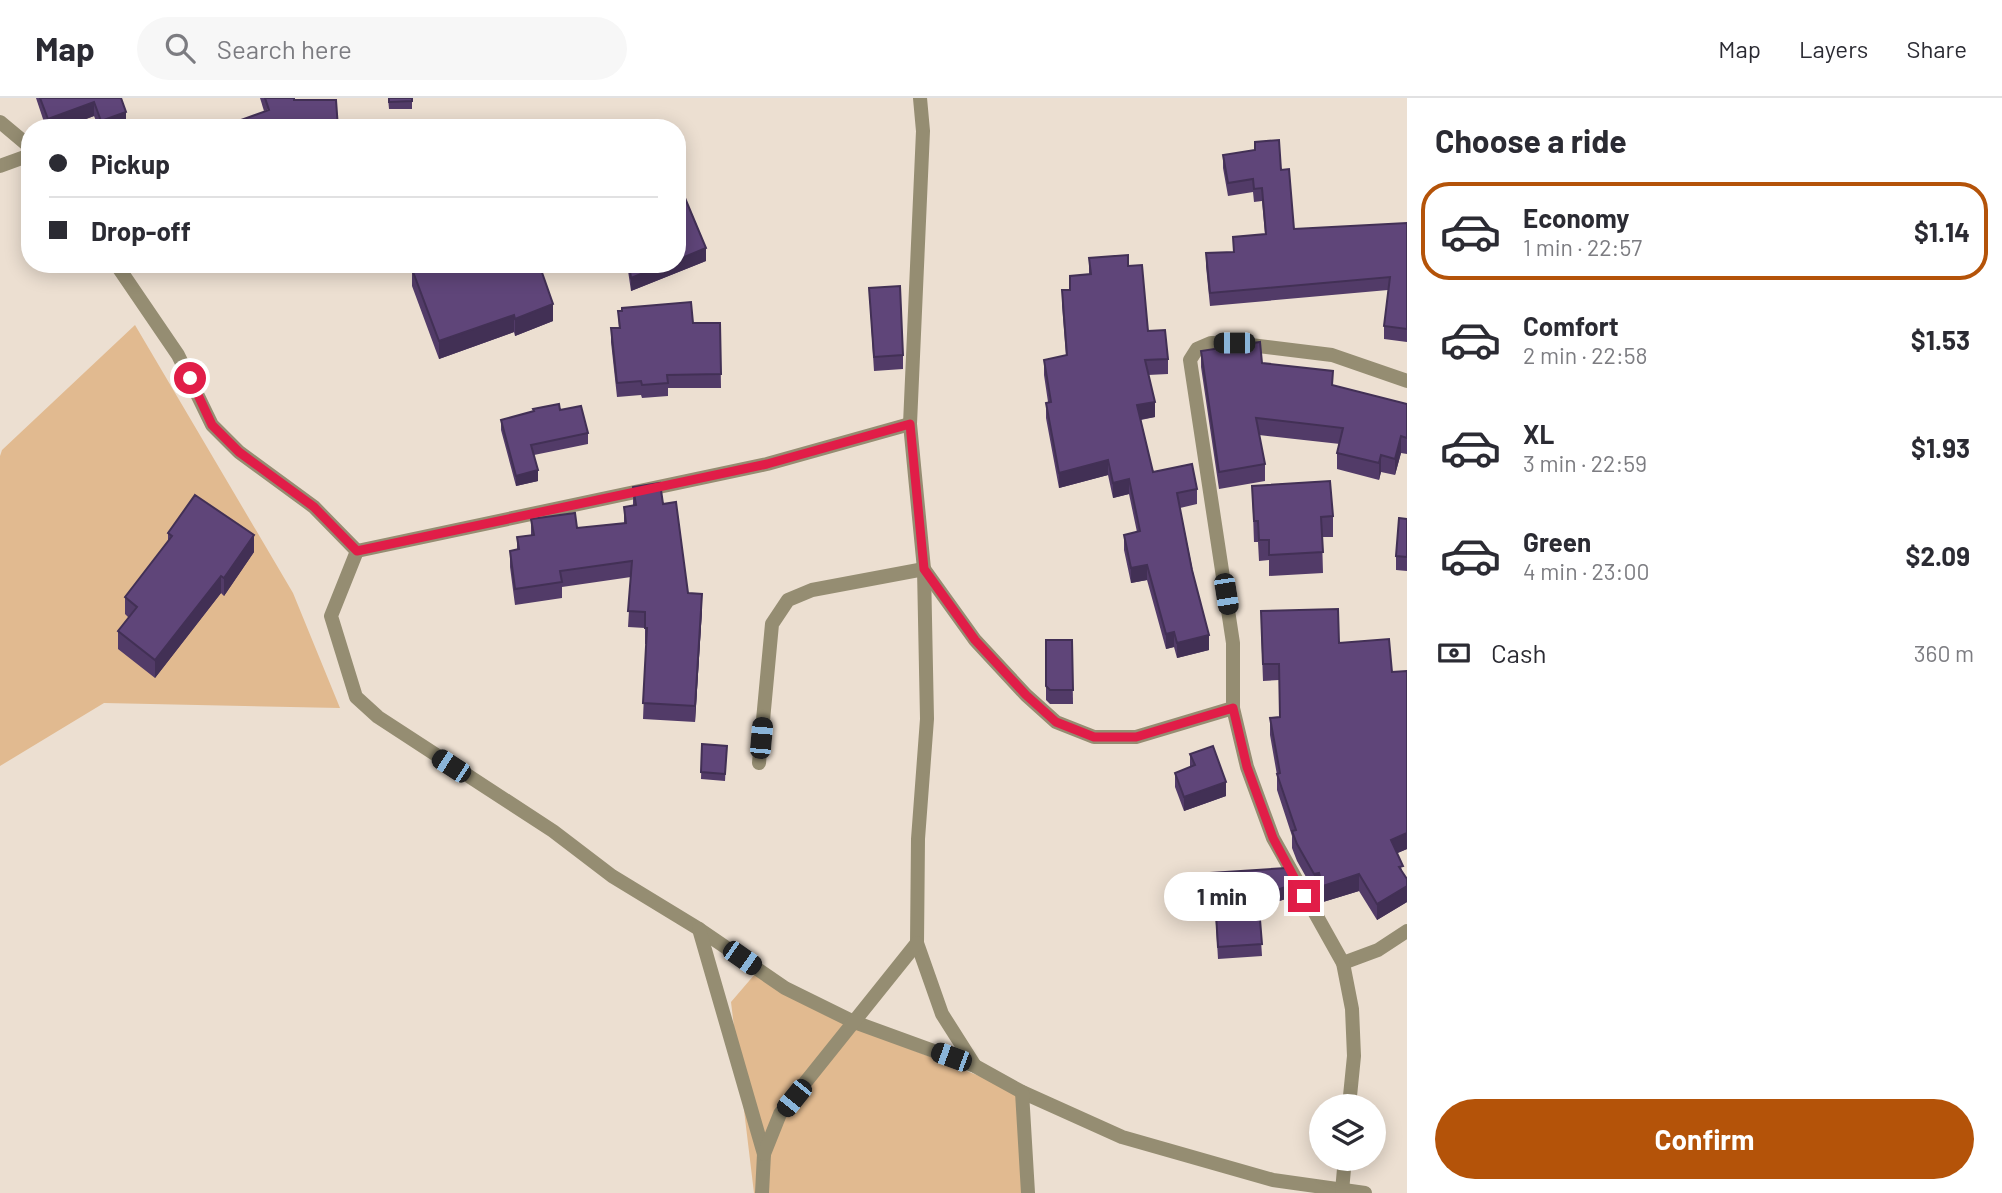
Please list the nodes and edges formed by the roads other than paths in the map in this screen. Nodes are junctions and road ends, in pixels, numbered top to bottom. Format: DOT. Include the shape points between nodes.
graph roads {
  1 [pos="920,98"];
  2 [pos="0,122"];
  3 [pos="21,140"];
  4 [pos="21,158"];
  5 [pos="0,166"];
  6 [pos="122,273"];
  7 [pos="1407,381"];
  8 [pos="910,424"];
  9 [pos="357,551"];
  10 [pos="924,569"];
  11 [pos="1233,708"];
  12 [pos="759,763"];
  13 [pos="699,929"];
  14 [pos="1407,932"];
  15 [pos="917,943"];
  16 [pos="1343,962"];
  17 [pos="854,1022"];
  18 [pos="975,1066"];
  19 [pos="1022,1092"];
  20 [pos="1350,1094"];
  21 [pos="764,1154"];
  22 [pos="1344,1171"];
  23 [pos="1342,1191"];
  24 [pos="762,1193"];
  25 [pos="1028,1193"];
  26 [pos="1365,1193"];
  1 -- 8 [label="street" via="923,131"];
  2 -- 3 [label="street"];
  4 -- 5 [label="street"];
  6 -- 9 [label="street" via="178,355 212,425 239,452 314,507"];
  7 -- 11 [label="street" via="1332,355 1234,343 1211,343 1198,349 1190,360 1233,643"];
  8 -- 9 [label="street" via="767,464"];
  8 -- 10 [label="street"];
  9 -- 13 [label="street" via="331,616 356,697 378,718"];
  10 -- 11 [label="street" via="975,640 1056,722 1094,737 1136,737"];
  10 -- 12 [label="street" via="812,590 788,600 772,624"];
  10 -- 15 [label="street" via="928,719 918,839"];
  11 -- 16 [label="street" via="1247,767 1273,838"];
  13 -- 17 [label="street" via="785,988"];
  13 -- 21 [label="street"];
  14 -- 16 [label="street" via="1378,950"];
  15 -- 17 [label="street"];
  15 -- 18 [label="street" via="942,1014"];
  16 -- 20 [label="street" via="1352,1009"];
  17 -- 18 [label="street"];
  17 -- 21 [label="street" via="780,1114"];
  18 -- 19 [label="street"];
  19 -- 23 [label="street" via="1122,1137 1273,1180"];
  19 -- 25 [label="street"];
  21 -- 24 [label="street"];
  22 -- 23 [label="street"];
  23 -- 26 [label="street"];
}
